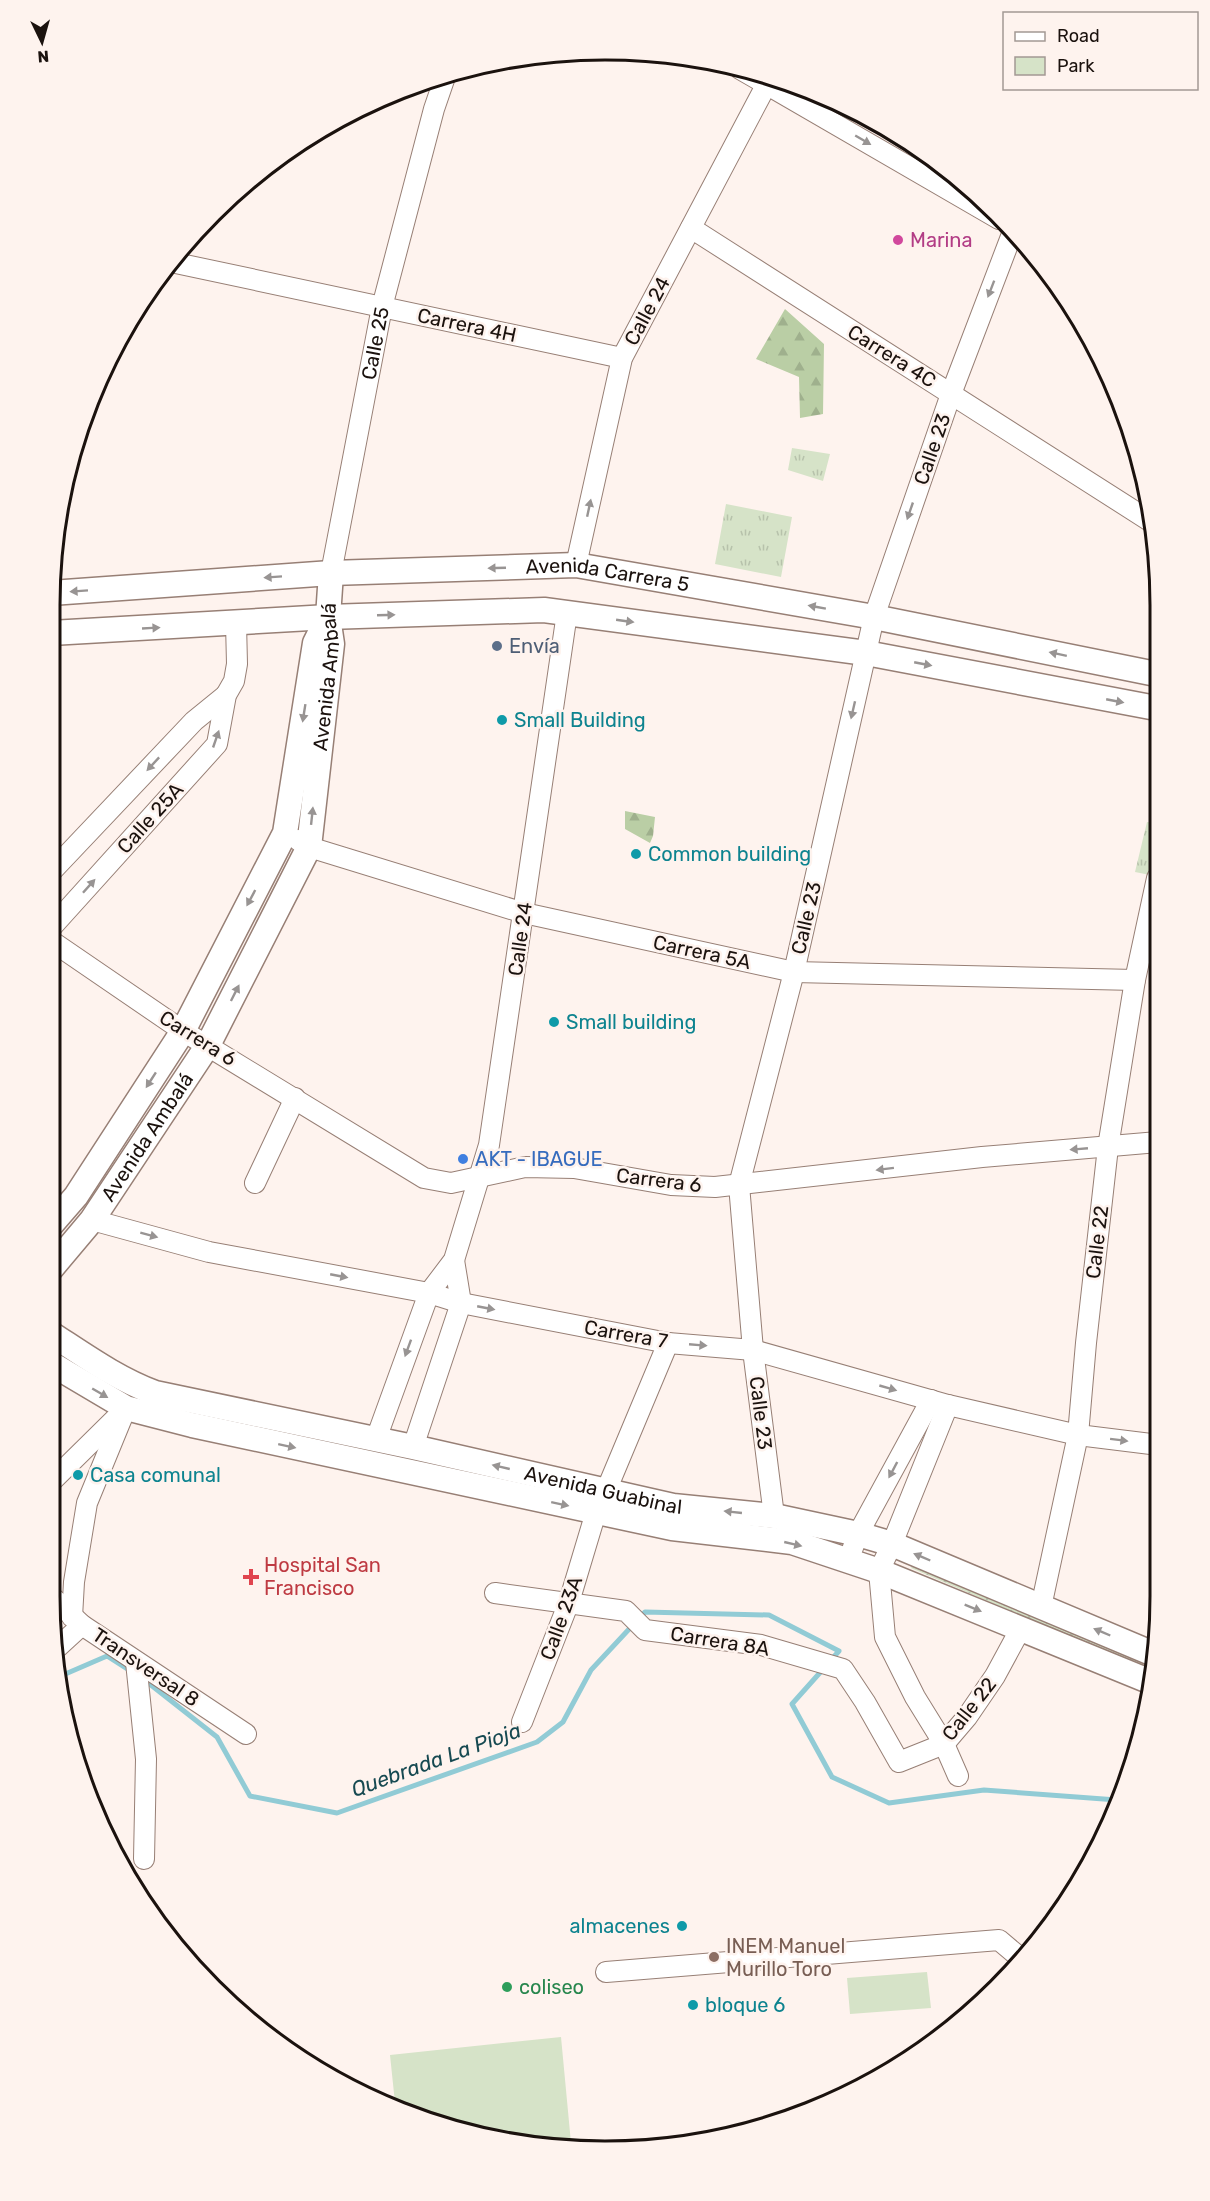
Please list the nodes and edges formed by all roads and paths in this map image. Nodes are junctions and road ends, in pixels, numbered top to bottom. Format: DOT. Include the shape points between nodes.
graph roads {
  1 [pos="442,85"];
  2 [pos="766,85"];
  3 [pos="789,92"];
  4 [pos="972,203"];
  5 [pos="691,228"];
  6 [pos="1010,240"];
  7 [pos="180,264"];
  8 [pos="382,307"];
  9 [pos="622,358"];
  10 [pos="951,394"];
  11 [pos="1142,516"];
  12 [pos="576,566"];
  13 [pos="331,573"];
  14 [pos="60,592"];
  15 [pos="567,613"];
  16 [pos="328,617"];
  17 [pos="874,617"];
  18 [pos="236,623"];
  19 [pos="60,633"];
  20 [pos="866,653"];
  21 [pos="1150,673"];
  22 [pos="226,695"];
  23 [pos="1150,707"];
  24 [pos="285,833"];
  25 [pos="309,847"];
  26 [pos="60,862"];
  27 [pos="1150,910"];
  28 [pos="524,913"];
  29 [pos="60,918"];
  30 [pos="60,947"];
  31 [pos="794,972"];
  32 [pos="1135,980"];
  33 [pos="183,1030"];
  34 [pos="208,1046"];
  35 [pos="295,1098"];
  36 [pos="1150,1143"];
  37 [pos="1108,1147"];
  38 [pos="480,1177"];
  39 [pos="255,1184"];
  40 [pos="739,1185"];
  41 [pos="60,1214"];
  42 [pos="92,1220"];
  43 [pos="60,1258"];
  44 [pos="454,1260"];
  45 [pos="429,1293"];
  46 [pos="461,1303"];
  47 [pos="60,1339"];
  48 [pos="668,1343"];
  49 [pos="753,1350"];
  50 [pos="60,1370"];
  51 [pos="137,1386"];
  52 [pos="939,1402"];
  53 [pos="126,1408"];
  54 [pos="1078,1435"];
  55 [pos="376,1439"];
  56 [pos="1150,1444"];
  57 [pos="413,1447"];
  58 [pos="60,1473"];
  59 [pos="601,1501"];
  60 [pos="774,1516"];
  61 [pos="858,1534"];
  62 [pos="892,1544"];
  63 [pos="848,1561"];
  64 [pos="879,1571"];
  65 [pos="495,1593"];
  66 [pos="569,1602"];
  67 [pos="60,1605"];
  68 [pos="1041,1607"];
  69 [pos="77,1621"];
  70 [pos="1020,1630"];
  71 [pos="62,1641"];
  72 [pos="1147,1652"];
  73 [pos="136,1663"];
  74 [pos="1143,1679"];
  75 [pos="522,1722"];
  76 [pos="246,1734"];
  77 [pos="944,1744"];
  78 [pos="899,1762"];
  79 [pos="958,1776"];
  80 [pos="144,1859"];
  81 [pos="1016,1954"];
  82 [pos="606,1972"];
  1 -- 8 [label="street, Calle 25"];
  2 -- 5 [label="street, Calle 24"];
  3 -- 4 [label="street, one-way"];
  5 -- 9 [label="street, Calle 24"];
  5 -- 10 [label="street, Carrera 4C"];
  6 -- 10 [label="street, Calle 23, one-way"];
  7 -- 8 [label="street, Carrera 4H"];
  8 -- 9 [label="street, Carrera 4H"];
  8 -- 13 [label="street, Calle 25"];
  12 -- 9 [label="street, Calle 24, one-way"];
  10 -- 11 [label="street, Carrera 4C"];
  10 -- 17 [label="street, Calle 23, one-way"];
  12 -- 13 [label="main road, Avenida Carrera 5, one-way"];
  17 -- 12 [label="main road, Avenida Carrera 5, one-way"];
  13 -- 14 [label="main road, Avenida Carrera 5, one-way"];
  13 -- 16 [label="main road, Calle 25"];
  16 -- 15 [label="main road, Avenida Carrera 5, one-way" via="544,610"];
  15 -- 20 [label="main road, Avenida Carrera 5, one-way"];
  15 -- 28 [label="street, Calle 24"];
  16 -- 18 [label="main road, Avenida Carrera 5"];
  16 -- 24 [label="main road, Avenida Ambalá, one-way" via="315,643"];
  25 -- 16 [label="main road, Avenida Ambalá, one-way" via="332,644"];
  17 -- 20 [label="street, Calle 23"];
  21 -- 17 [label="main road, Avenida Carrera 5, one-way"];
  19 -- 18 [label="main road, Avenida Carrera 5, one-way"];
  18 -- 22 [label="street, Calle 25A" via="237,664"];
  20 -- 23 [label="main road, Avenida Carrera 5, one-way"];
  20 -- 31 [label="street, Calle 23, one-way"];
  22 -- 26 [label="street, Calle 25A, one-way" via="194,721"];
  29 -- 22 [label="street, Calle 25A, one-way" via="217,744"];
  24 -- 25 [label="street, Carrera 5A"];
  24 -- 33 [label="main road, Avenida Ambalá, one-way"];
  25 -- 28 [label="street, Carrera 5A"];
  34 -- 25 [label="main road, Avenida Ambalá, one-way"];
  27 -- 32 [label="street, Calle 22"];
  28 -- 31 [label="street, Carrera 5A"];
  28 -- 38 [label="street, Calle 24" via="489,1145"];
  30 -- 33 [label="street, Carrera 6"];
  31 -- 32 [label="street, Carrera 5A"];
  31 -- 40 [label="street, Calle 23"];
  32 -- 37 [label="street, Calle 22"];
  33 -- 34 [label="street, Carrera 6"];
  33 -- 41 [label="main road, Avenida Ambalá, one-way" via="76,1196"];
  34 -- 35 [label="street, Carrera 6"];
  34 -- 42 [label="main road, Avenida Ambalá"];
  35 -- 38 [label="street, Carrera 6" via="424,1178 451,1183"];
  35 -- 39 [label="street"];
  36 -- 37 [label="street, Carrera 6"];
  37 -- 40 [label="street, Carrera 6, one-way"];
  37 -- 54 [label="street, Calle 22"];
  38 -- 40 [label="street, Carrera 6" via="525,1167 574,1168 672,1185"];
  38 -- 44 [label="street, Calle 24"];
  40 -- 49 [label="street, Calle 23"];
  42 -- 43 [label="main road, Avenida Ambalá"];
  42 -- 45 [label="street, Carrera 7, one-way" via="209,1252"];
  44 -- 45 [label="street, Calle 24"];
  44 -- 46 [label="street, Calle 24"];
  45 -- 46 [label="street, Carrera 7"];
  45 -- 55 [label="street, Calle 24, one-way"];
  46 -- 48 [label="street, Carrera 7, one-way"];
  46 -- 57 [label="street, Calle 24"];
  47 -- 51 [label="main road, Avenida Guabinal"];
  48 -- 49 [label="street, Carrera 7, one-way"];
  48 -- 59 [label="street, Calle 23A"];
  49 -- 52 [label="street, Carrera 7, one-way"];
  49 -- 60 [label="street, Calle 23"];
  50 -- 53 [label="main road, Avenida Guabinal, one-way"];
  51 -- 53 [label="street"];
  51 -- 55 [label="main road, Avenida Guabinal" via="154,1393"];
  52 -- 54 [label="street, Carrera 7"];
  52 -- 61 [label="street, one-way"];
  52 -- 62 [label="street"];
  53 -- 58 [label="street"];
  53 -- 59 [label="main road, Avenida Guabinal, one-way" via="251,1439"];
  53 -- 69 [label="street" via="87,1503 74,1581"];
  54 -- 56 [label="street, Carrera 7, one-way"];
  54 -- 68 [label="street, Calle 22"];
  55 -- 57 [label="main road, Avenida Guabinal"];
  59 -- 57 [label="main road, Avenida Guabinal, one-way"];
  60 -- 59 [label="main road, Avenida Guabinal, one-way"];
  59 -- 63 [label="main road, Avenida Guabinal, one-way" via="672,1528 792,1542"];
  59 -- 66 [label="street, Calle 23A"];
  60 -- 61 [label="main road, Avenida Guabinal"];
  61 -- 62 [label="main road, Avenida Guabinal"];
  61 -- 63 [label="street"];
  62 -- 64 [label="street"];
  68 -- 62 [label="main road, Avenida Guabinal, one-way"];
  63 -- 64 [label="main road, Avenida Guabinal"];
  64 -- 70 [label="main road, Avenida Guabinal, one-way"];
  64 -- 77 [label="street" via="885,1637"];
  65 -- 66 [label="street, Carrera 8A"];
  66 -- 75 [label="street, Calle 23A"];
  66 -- 78 [label="street, Carrera 8A" via="626,1611 645,1630 761,1644 843,1669"];
  67 -- 69 [label="street, Transversal 8"];
  72 -- 68 [label="main road, Avenida Guabinal, one-way"];
  69 -- 71 [label="street"];
  69 -- 73 [label="street, Transversal 8"];
  70 -- 74 [label="main road, Avenida Guabinal"];
  70 -- 77 [label="street, Calle 22" via="995,1676"];
  73 -- 76 [label="street, Transversal 8"];
  73 -- 80 [label="street" via="146,1759"];
  77 -- 78 [label="street, Calle 22"];
  77 -- 79 [label="street"];
  81 -- 82 [label="street" via="999,1940"];
}
